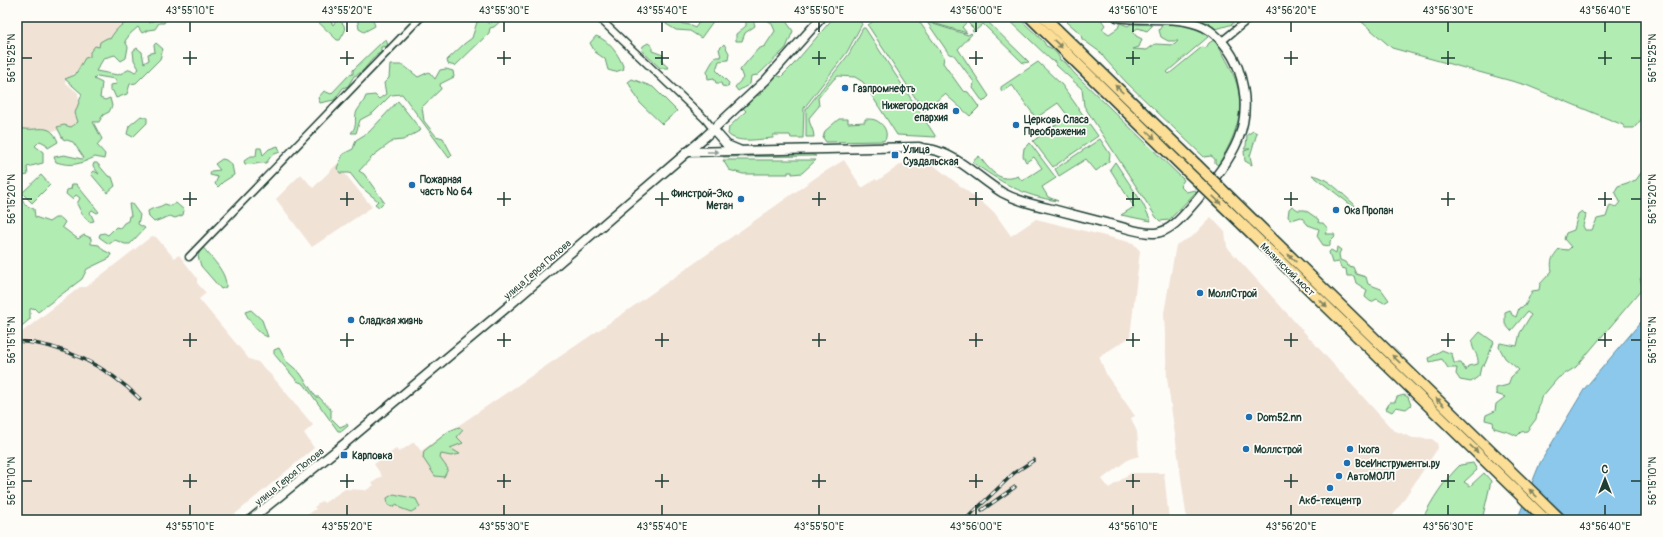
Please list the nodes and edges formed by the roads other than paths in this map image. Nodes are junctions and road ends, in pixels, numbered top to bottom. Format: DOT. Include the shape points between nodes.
graph roads {
  1 [pos="421,17"];
  2 [pos="598,17"];
  3 [pos="822,17"];
  4 [pos="1030,17"];
  5 [pos="1044,17"];
  6 [pos="1117,17"];
  7 [pos="1251,17"];
  8 [pos="1154,18"];
  9 [pos="1222,41"];
  10 [pos="713,129"];
  11 [pos="739,150"];
  12 [pos="686,152"];
  13 [pos="189,257"];
  14 [pos="1420,389"];
  15 [pos="250,520"];
  16 [pos="1546,520"];
  17 [pos="1561,520"];
  1 -- 13 [label="street"];
  2 -- 10 [label="street"];
  3 -- 10 [label="street, улица Героя Попова" via="766,80"];
  4 -- 14 [label="main road, Мызинский мост, one-way, bridge" via="1245,227"];
  14 -- 5 [label="main road, Мызинский мост, one-way, bridge" via="1253,220"];
  6 -- 8 [label="street"];
  7 -- 9 [label="street"];
  8 -- 9 [label="street" via="1203,26"];
  9 -- 11 [label="street" via="1235,61 1242,79 1245,118 1234,149 1222,170 1183,216 1174,224 1154,233 1022,201 937,151 919,147"];
  10 -- 11 [label="street" via="727,145"];
  10 -- 12 [label="street, улица Героя Попова"];
  12 -- 11 [label="street, one-way"];
  12 -- 15 [label="street, улица Героя Попова" via="511,304"];
  14 -- 16 [label="main road, Мызинский мост, one-way"];
  17 -- 14 [label="main road, Мызинский мост, one-way"];
}
